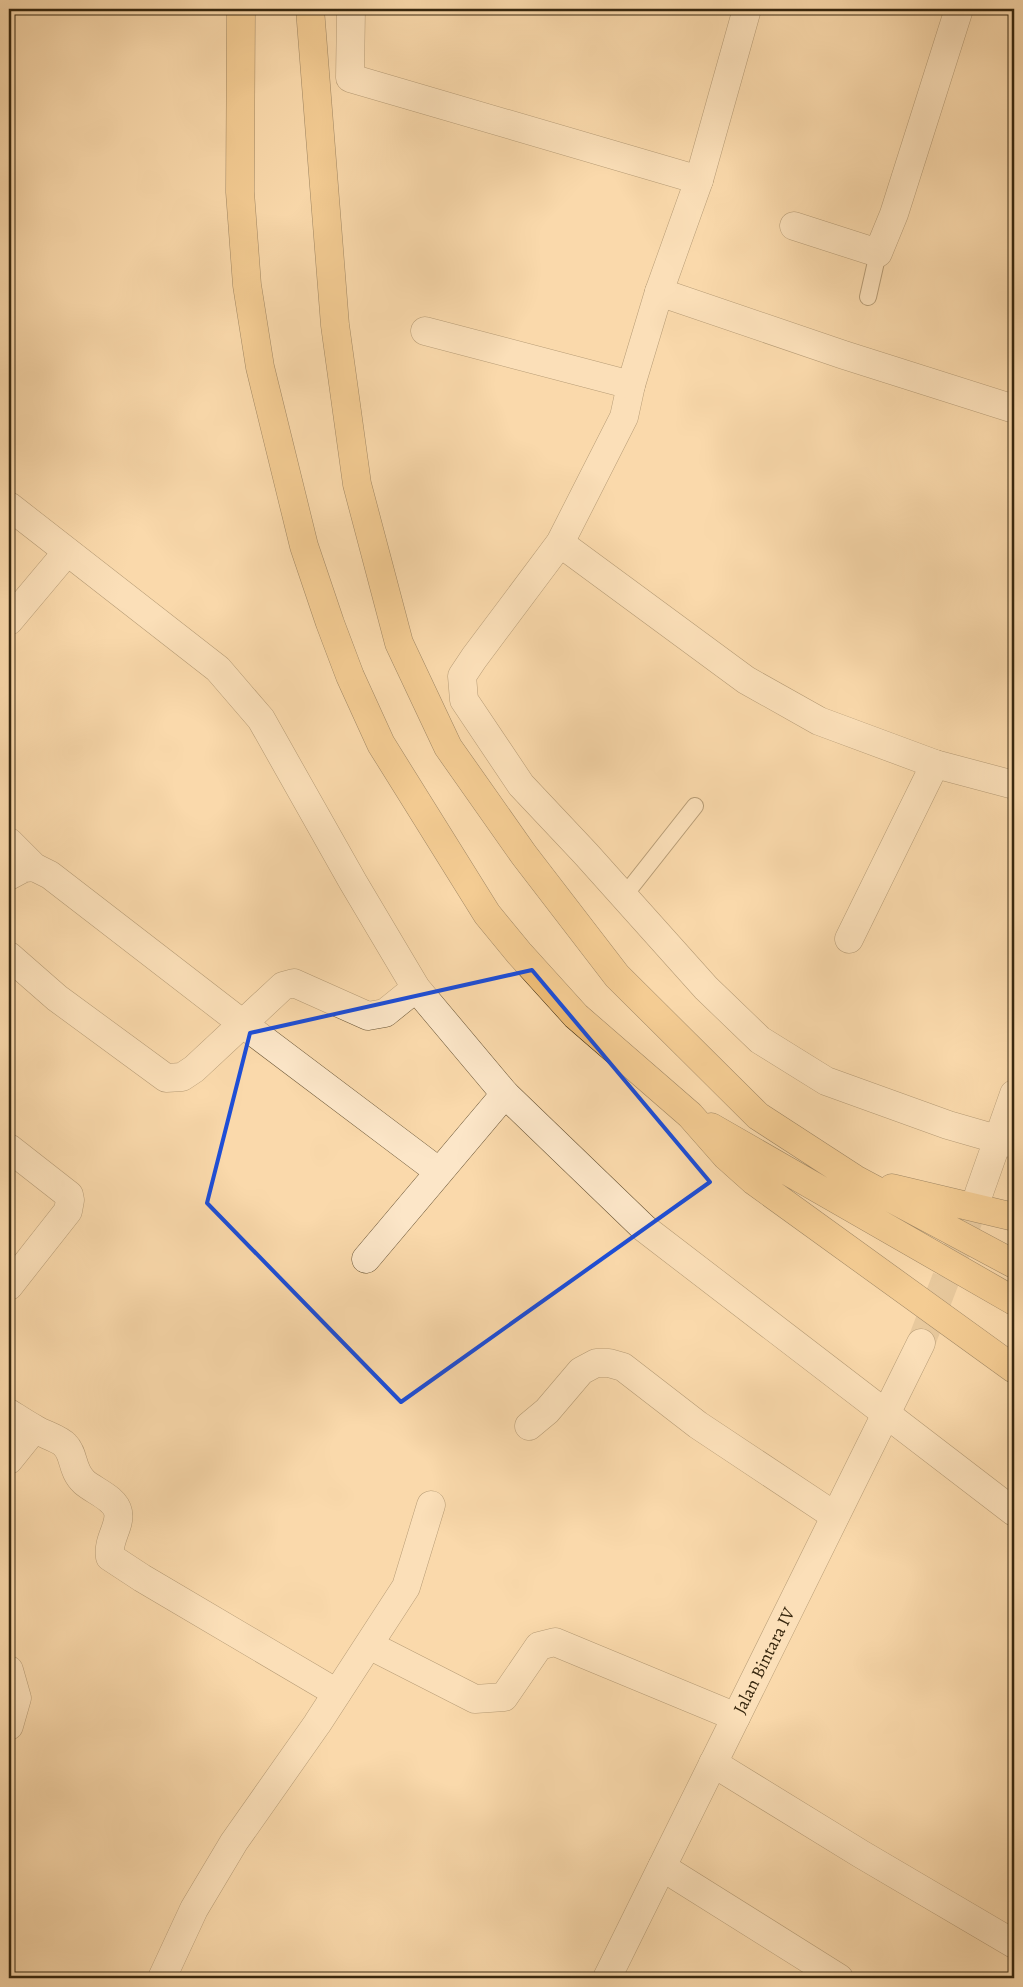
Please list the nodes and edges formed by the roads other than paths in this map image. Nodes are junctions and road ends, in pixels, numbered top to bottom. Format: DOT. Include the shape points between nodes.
graph roads {
  1 [pos="241,9"];
  2 [pos="310,9"];
  3 [pos="351,9"];
  4 [pos="747,9"];
  5 [pos="959,9"];
  6 [pos="699,180"];
  7 [pos="794,226"];
  8 [pos="878,253"];
  9 [pos="659,292"];
  10 [pos="868,297"];
  11 [pos="425,331"];
  12 [pos="631,385"];
  13 [pos="1014,409"];
  14 [pos="9,506"];
  15 [pos="560,544"];
  16 [pos="67,552"];
  17 [pos="9,621"];
  18 [pos="935,764"];
  19 [pos="1014,785"];
  20 [pos="695,806"];
  21 [pos="9,842"];
  22 [pos="34,868"];
  23 [pos="9,876"];
  24 [pos="624,896"];
  25 [pos="849,939"];
  26 [pos="9,956"];
  27 [pos="416,988"];
  28 [pos="243,1024"];
  29 [pos="505,1094"];
  30 [pos="1014,1094"];
  31 [pos="690,1115"];
  32 [pos="1006,1142"];
  33 [pos="9,1148"];
  34 [pos="438,1171"];
  35 [pos="854,1179"];
  36 [pos="978,1193"];
  37 [pos="1014,1217"];
  38 [pos="366,1259"];
  39 [pos="1014,1264"];
  40 [pos="9,1286"];
  41 [pos="1014,1301"];
  42 [pos="921,1342"];
  43 [pos="1014,1369"];
  44 [pos="9,1413"];
  45 [pos="885,1414"];
  46 [pos="529,1426"];
  47 [pos="34,1429"];
  48 [pos="9,1460"];
  49 [pos="430,1505"];
  50 [pos="1014,1512"];
  51 [pos="835,1516"];
  52 [pos="369,1645"];
  53 [pos="9,1670"];
  54 [pos="337,1693"];
  55 [pos="736,1717"];
  56 [pos="9,1726"];
  57 [pos="713,1763"];
  58 [pos="662,1867"];
  59 [pos="1014,1944"];
  60 [pos="162,1978"];
  61 [pos="607,1978"];
  62 [pos="839,1978"];
  1 -- 31 [label="highway" via="240,192 247,285 260,367 304,546 350,676 382,744 487,914 576,1016"];
  2 -- 35 [label="highway" via="335,324 357,484 399,643 448,746 524,854 617,976 758,1116"];
  3 -- 6 [label="street" via="350,78"];
  4 -- 6 [label="street"];
  5 -- 8 [label="street" via="894,214"];
  6 -- 9 [label="street"];
  7 -- 8 [label="street"];
  8 -- 10 [label="lane"];
  9 -- 12 [label="street"];
  9 -- 13 [label="street"];
  11 -- 12 [label="street"];
  12 -- 15 [label="street" via="624,417"];
  14 -- 16 [label="street"];
  15 -- 18 [label="street" via="746,680 818,720"];
  15 -- 24 [label="street" via="462,676 464,700 521,785"];
  16 -- 17 [label="street"];
  16 -- 27 [label="street" via="218,669 261,719 352,882"];
  18 -- 19 [label="street"];
  18 -- 25 [label="street"];
  20 -- 24 [label="lane"];
  21 -- 22 [label="street"];
  22 -- 23 [label="street" via="24,868"];
  22 -- 28 [label="street" via="50,875"];
  24 -- 32 [label="street" via="706,988 760,1040 826,1080 948,1125"];
  26 -- 28 [label="street" via="57,998 166,1078 182,1077 194,1069"];
  27 -- 28 [label="street" via="385,1013 368,1016 294,983 283,986"];
  27 -- 29 [label="street"];
  28 -- 34 [label="street"];
  29 -- 34 [label="street"];
  29 -- 45 [label="street" via="644,1228"];
  30 -- 32 [label="street"];
  31 -- 41 [label="highway"];
  31 -- 43 [label="highway" via="726,1156 754,1181"];
  32 -- 36 [label="street"];
  33 -- 40 [label="street" via="69,1195 70,1200 68,1211"];
  34 -- 38 [label="street"];
  35 -- 37 [label="highway"];
  35 -- 39 [label="highway"];
  42 -- 45 [label="street, Jalan Bintara IV"];
  44 -- 47 [label="street"];
  45 -- 50 [label="street"];
  45 -- 51 [label="street, Jalan Bintara IV"];
  46 -- 51 [label="street" via="547,1411 580,1371 596,1363 616,1364 698,1425"];
  47 -- 48 [label="street"];
  47 -- 54 [label="street" via="66,1445 75,1472 114,1504 119,1517 110,1541 110,1557"];
  49 -- 52 [label="street" via="406,1587"];
  51 -- 55 [label="street, Jalan Bintara IV"];
  52 -- 54 [label="street"];
  52 -- 55 [label="street" via="475,1699 504,1697 539,1646 554,1642"];
  53 -- 56 [label="street" via="17,1698"];
  54 -- 60 [label="street" via="234,1842 194,1908"];
  55 -- 57 [label="street, Jalan Bintara IV"];
  57 -- 58 [label="street, Jalan Bintara IV"];
  57 -- 59 [label="street"];
  58 -- 61 [label="street, Jalan Bintara IV"];
  58 -- 62 [label="street"];
}
